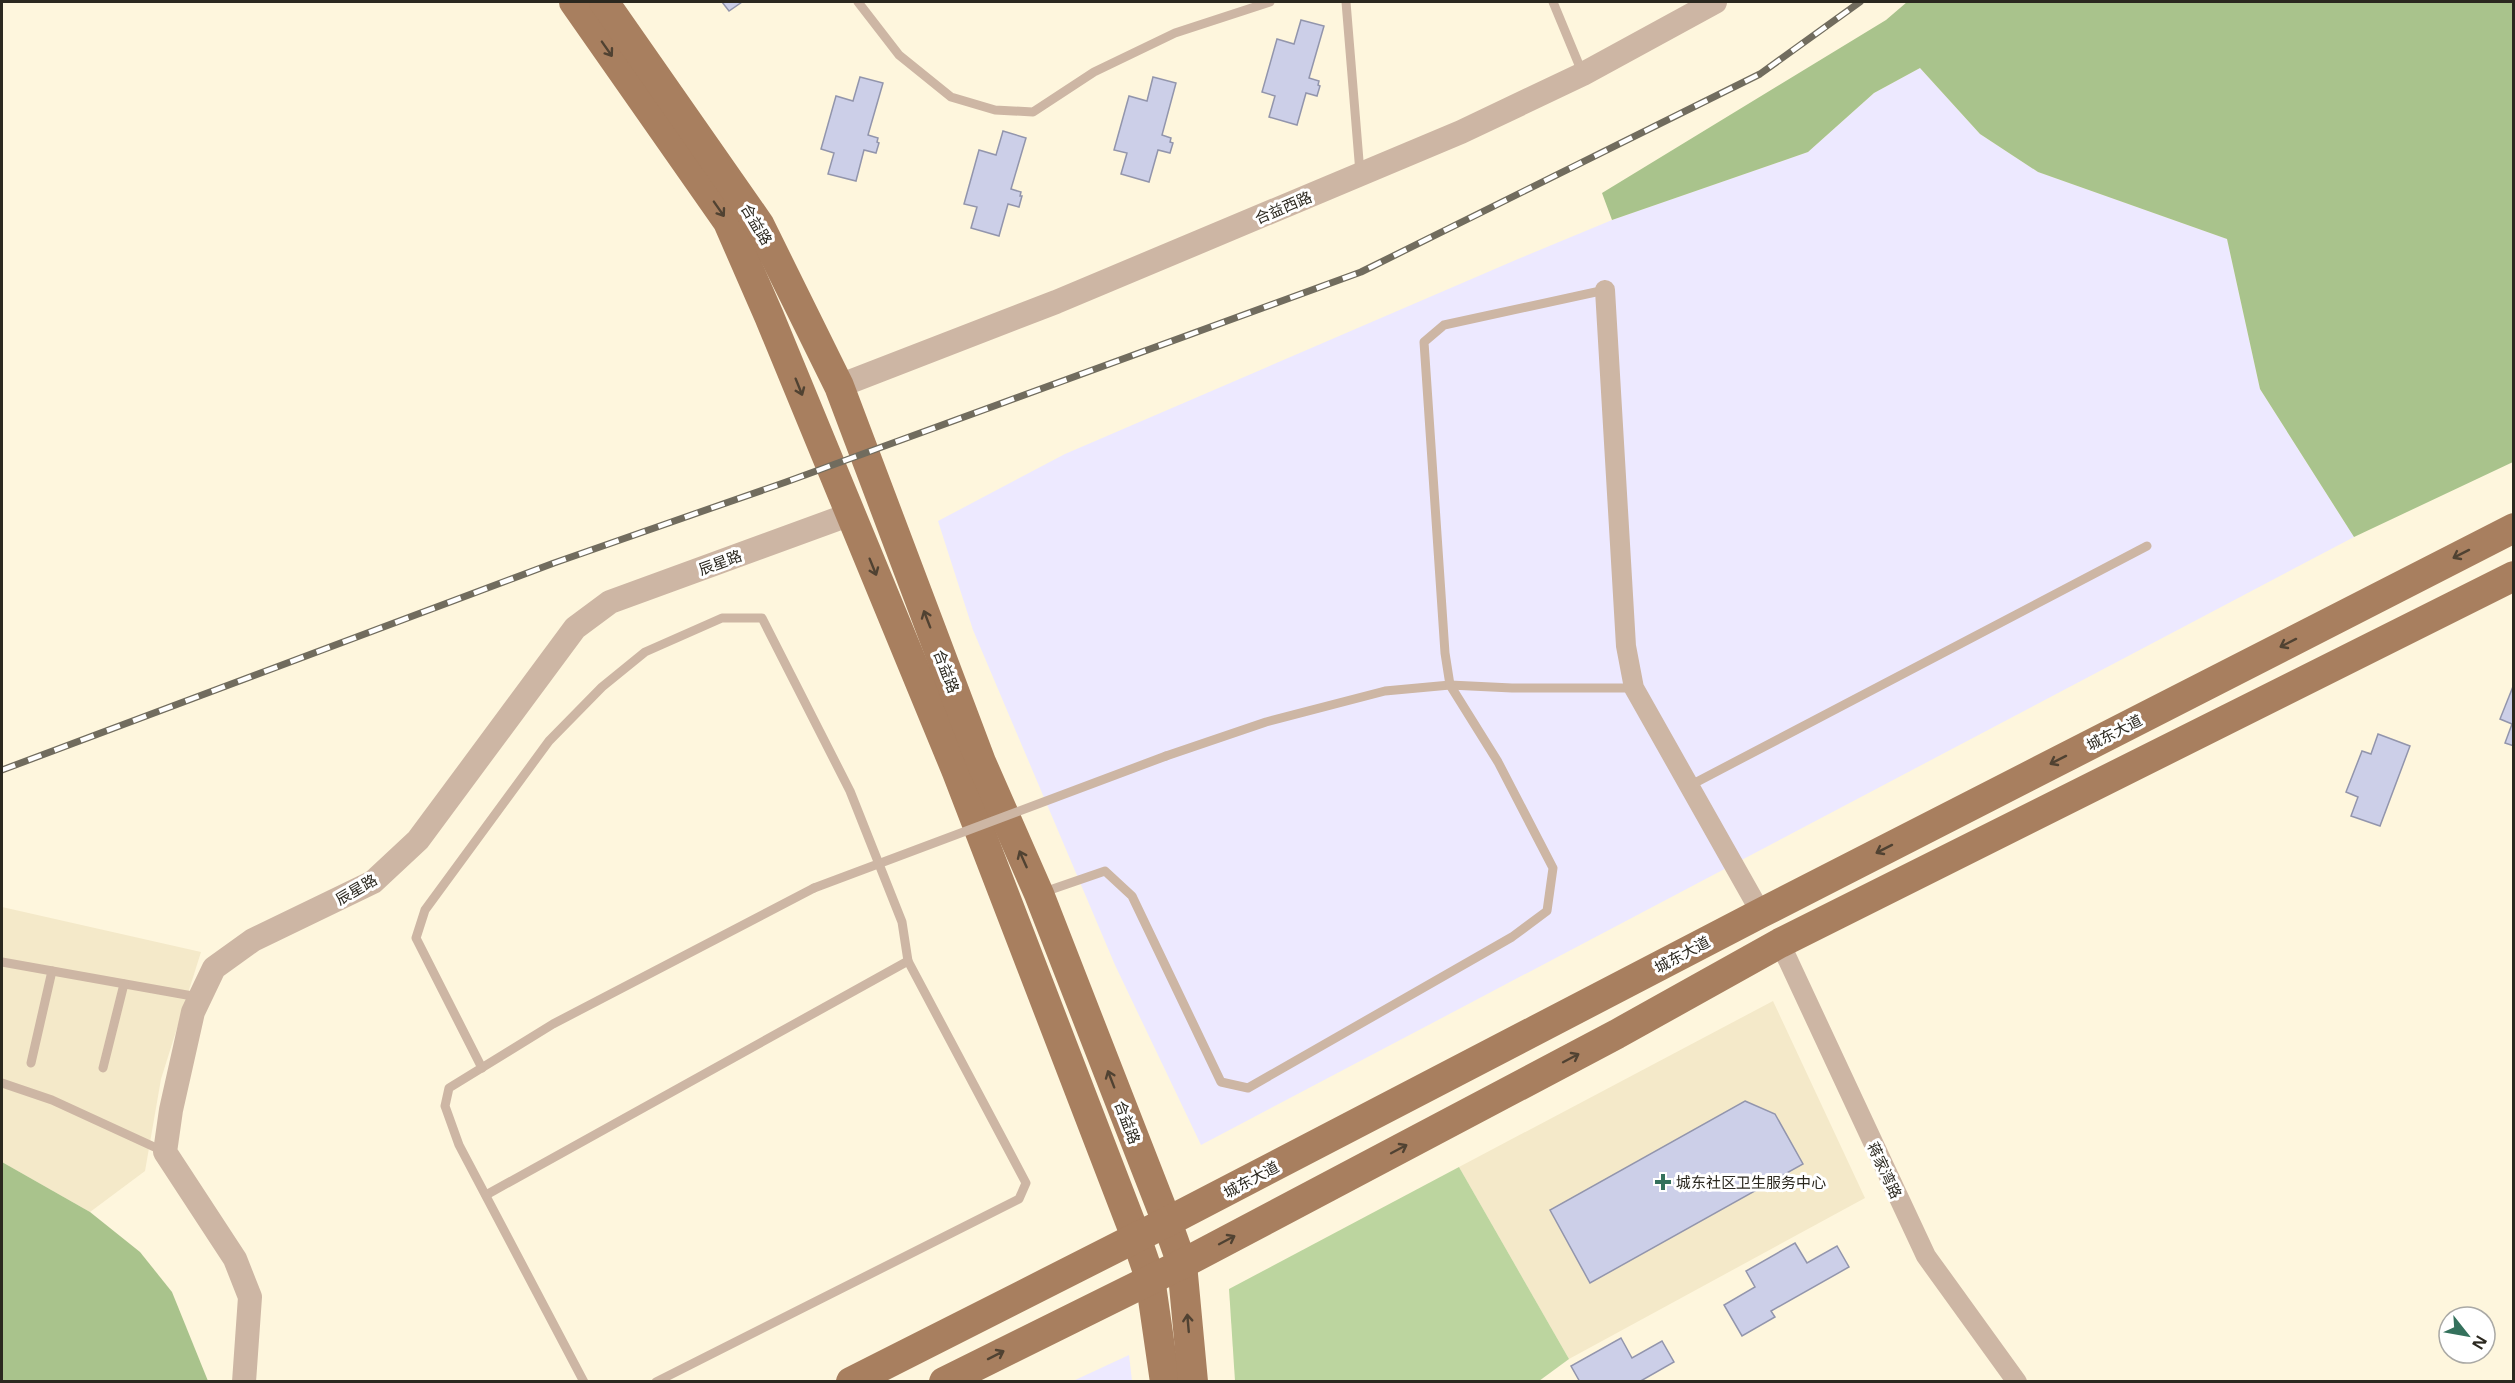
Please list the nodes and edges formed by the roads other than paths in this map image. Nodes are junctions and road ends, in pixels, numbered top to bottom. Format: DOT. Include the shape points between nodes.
graph roads {
  1 [pos="574,2"];
  2 [pos="604,2"];
  3 [pos="858,2"];
  4 [pos="1270,2"];
  5 [pos="1346,2"];
  6 [pos="1553,2"];
  7 [pos="1715,2"];
  8 [pos="1583,74"];
  9 [pos="1360,174"];
  10 [pos="1605,290"];
  11 [pos="839,386"];
  12 [pos="851,514"];
  13 [pos="2514,528"];
  14 [pos="2147,546"];
  15 [pos="2514,576"];
  16 [pos="1450,685"];
  17 [pos="1634,688"];
  18 [pos="1689,786"];
  19 [pos="1039,894"];
  20 [pos="1761,913"];
  21 [pos="1780,943"];
  22 [pos="908,961"];
  23 [pos="2,962"];
  24 [pos="52,971"];
  25 [pos="124,984"];
  26 [pos="200,998"];
  27 [pos="31,1063"];
  28 [pos="103,1068"];
  29 [pos="482,1068"];
  30 [pos="2,1083"];
  31 [pos="165,1152"];
  32 [pos="486,1195"];
  33 [pos="1167,1222"];
  34 [pos="1136,1237"];
  35 [pos="1182,1264"];
  36 [pos="1150,1278"];
  37 [pos="244,1382"];
  38 [pos="584,1382"];
  39 [pos="656,1382"];
  40 [pos="851,1382"];
  41 [pos="944,1382"];
  42 [pos="1165,1382"];
  43 [pos="1193,1382"];
  44 [pos="2017,1382"];
  1 -- 12 [label="main road, 合益路, one-way" via="728,222"];
  2 -- 11 [label="main road, 合益路" via="759,224"];
  3 -- 4 [label="lane" via="899,55 951,97 995,110 1033,112 1094,72 1175,33"];
  5 -- 9 [label="lane"];
  6 -- 8 [label="lane"];
  7 -- 8 [label="street, 合益西路"];
  8 -- 9 [label="street, 合益西路" via="1461,132"];
  9 -- 11 [label="street, 合益西路" via="1056,302"];
  10 -- 16 [label="lane" via="1444,325 1424,342"];
  10 -- 17 [label="street" via="1626,646"];
  19 -- 11 [label="main road, 合益路, one-way" via="981,762"];
  12 -- 26 [label="street, 辰星路" via="610,602 575,628 418,840 373,882 253,940 214,969"];
  12 -- 34 [label="main road, 合益路, one-way" via="957,772"];
  13 -- 20 [label="main road, 城东大道, one-way"];
  14 -- 18 [label="lane"];
  15 -- 21 [label="main road"];
  16 -- 17 [label="lane"];
  16 -- 19 [label="lane" via="1498,762 1553,868 1547,911 1512,937 1248,1088 1221,1082 1132,896 1105,871"];
  16 -- 29 [label="lane, bridge" via="1385,691 1266,722 814,888 554,1024"];
  17 -- 18 [label="street"];
  18 -- 20 [label="street"];
  33 -- 19 [label="main road, 合益路, one-way"];
  20 -- 33 [label="main road, 城东大道"];
  35 -- 21 [label="main road, one-way" via="1617,1034"];
  21 -- 44 [label="street, 蒋家湾路" via="1926,1256"];
  22 -- 29 [label="lane" via="902,922 850,791 762,618 722,618 645,652 602,687 549,741 425,910 416,938"];
  22 -- 32 [label="lane"];
  22 -- 39 [label="lane" via="1026,1183 1019,1199"];
  23 -- 24 [label="lane"];
  24 -- 25 [label="lane"];
  24 -- 27 [label="lane"];
  25 -- 26 [label="lane"];
  25 -- 28 [label="lane"];
  26 -- 31 [label="street, 辰星路" via="193,1012"];
  29 -- 32 [label="lane" via="449,1088 445,1106 459,1145"];
  30 -- 31 [label="lane" via="52,1100"];
  31 -- 37 [label="street" via="235,1259 250,1297"];
  32 -- 38 [label="lane"];
  33 -- 34 [label="main road, 城东大道"];
  33 -- 35 [label="main road, 合益路"];
  34 -- 36 [label="main road, 合益路"];
  34 -- 40 [label="main road, 城东大道"];
  35 -- 36 [label="main road"];
  43 -- 35 [label="main road, 合益路, one-way"];
  41 -- 36 [label="main road, one-way"];
  36 -- 42 [label="main road, 合益路"];
}
